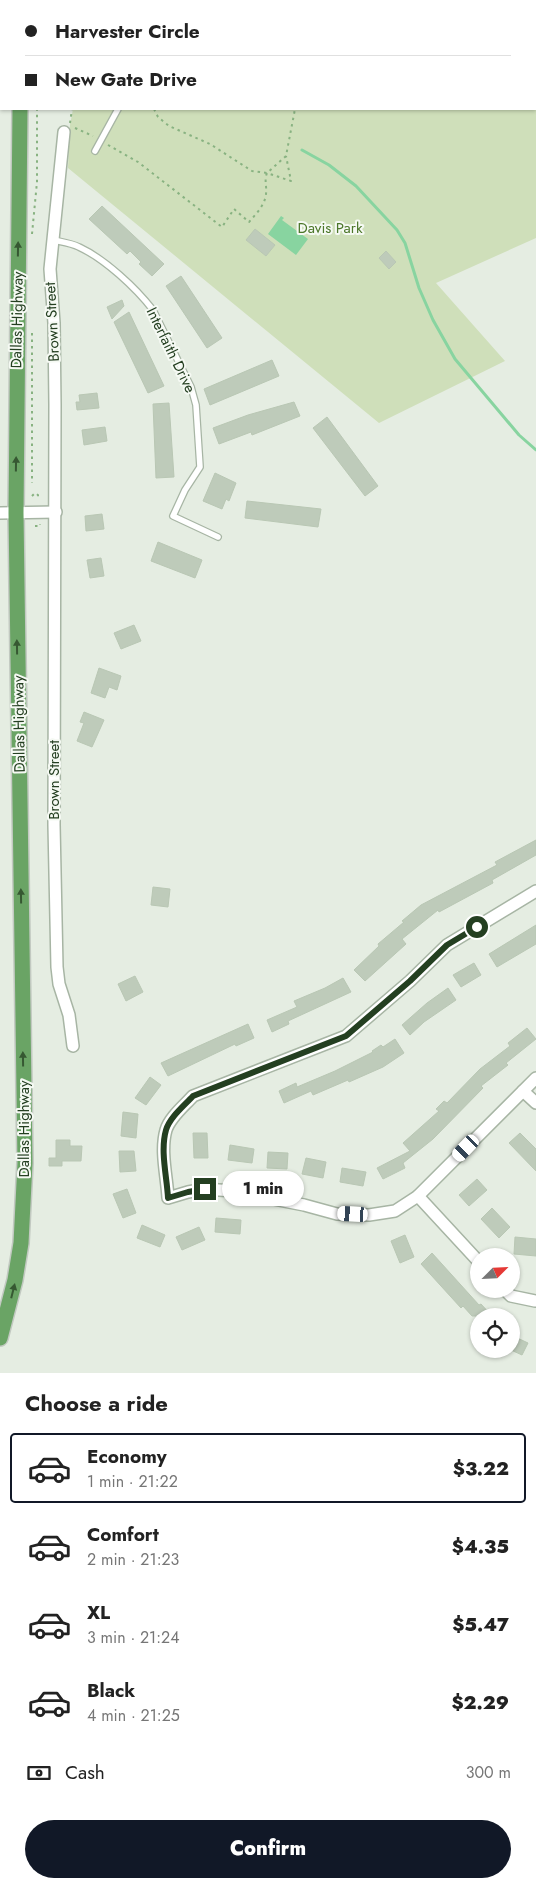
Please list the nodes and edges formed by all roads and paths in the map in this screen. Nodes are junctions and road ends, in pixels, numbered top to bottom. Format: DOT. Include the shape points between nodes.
graph roads {
  1 [pos="20,110"];
  2 [pos="36,110"];
  3 [pos="72,110"];
  4 [pos="117,110"];
  5 [pos="154,110"];
  6 [pos="295,110"];
  7 [pos="64,132"];
  8 [pos="100,140"];
  9 [pos="94,151"];
  10 [pos="286,156"];
  11 [pos="267,173"];
  12 [pos="32,236"];
  13 [pos="53,240"];
  14 [pos="32,325"];
  15 [pos="32,484"];
  16 [pos="32,496"];
  17 [pos="38,498"];
  18 [pos="56,512"];
  19 [pos="0,513"];
  20 [pos="16,513"];
  21 [pos="40,521"];
  22 [pos="35,526"];
  23 [pos="218,537"];
  24 [pos="536,891"];
  25 [pos="73,1046"];
  26 [pos="536,1078"];
  27 [pos="523,1091"];
  28 [pos="536,1104"];
  29 [pos="418,1196"];
  30 [pos="470,1252"];
  31 [pos="520,1298"];
  32 [pos="535,1301"];
  33 [pos="0,1338"];
  20 -- 1 [label="main road, Dallas Highway, one-way"];
  2 -- 12 [label="path" via="37,182"];
  3 -- 8 [label="path" via="71,126"];
  4 -- 8 [label="lane"];
  5 -- 11 [label="path" via="168,126 210,144 252,171"];
  6 -- 10 [label="path"];
  7 -- 13 [label="street, Brown Street"];
  8 -- 9 [label="lane"];
  8 -- 11 [label="path" via="138,162 222,227 234,209 249,222 264,202"];
  10 -- 11 [label="path"];
  10 -- 11 [label="path" via="291,181"];
  13 -- 18 [label="street, Brown Street" via="50,269 54,323"];
  13 -- 23 [label="lane, Interfaith Drive" via="79,247 92,255 153,310 196,406 200,467 173,516"];
  14 -- 15 [label="path"];
  16 -- 17 [label="path" via="35,494"];
  18 -- 20 [label="street"];
  18 -- 25 [label="street, Brown Street" via="54,825 57,967"];
  19 -- 20 [label="street"];
  33 -- 20 [label="main road, Dallas Highway, one-way" via="21,1244 25,1163"];
  21 -- 22 [label="path" via="40,526"];
  24 -- 29 [label="street" via="447,945 346,1036 193,1096 176,1113 166,1130 164,1150 168,1198 205,1189 233,1191 304,1204 337,1214 369,1215 395,1211"];
  26 -- 27 [label="street"];
  27 -- 28 [label="street"];
  27 -- 29 [label="street"];
  29 -- 30 [label="street"];
  31 -- 32 [label="street"];
}
